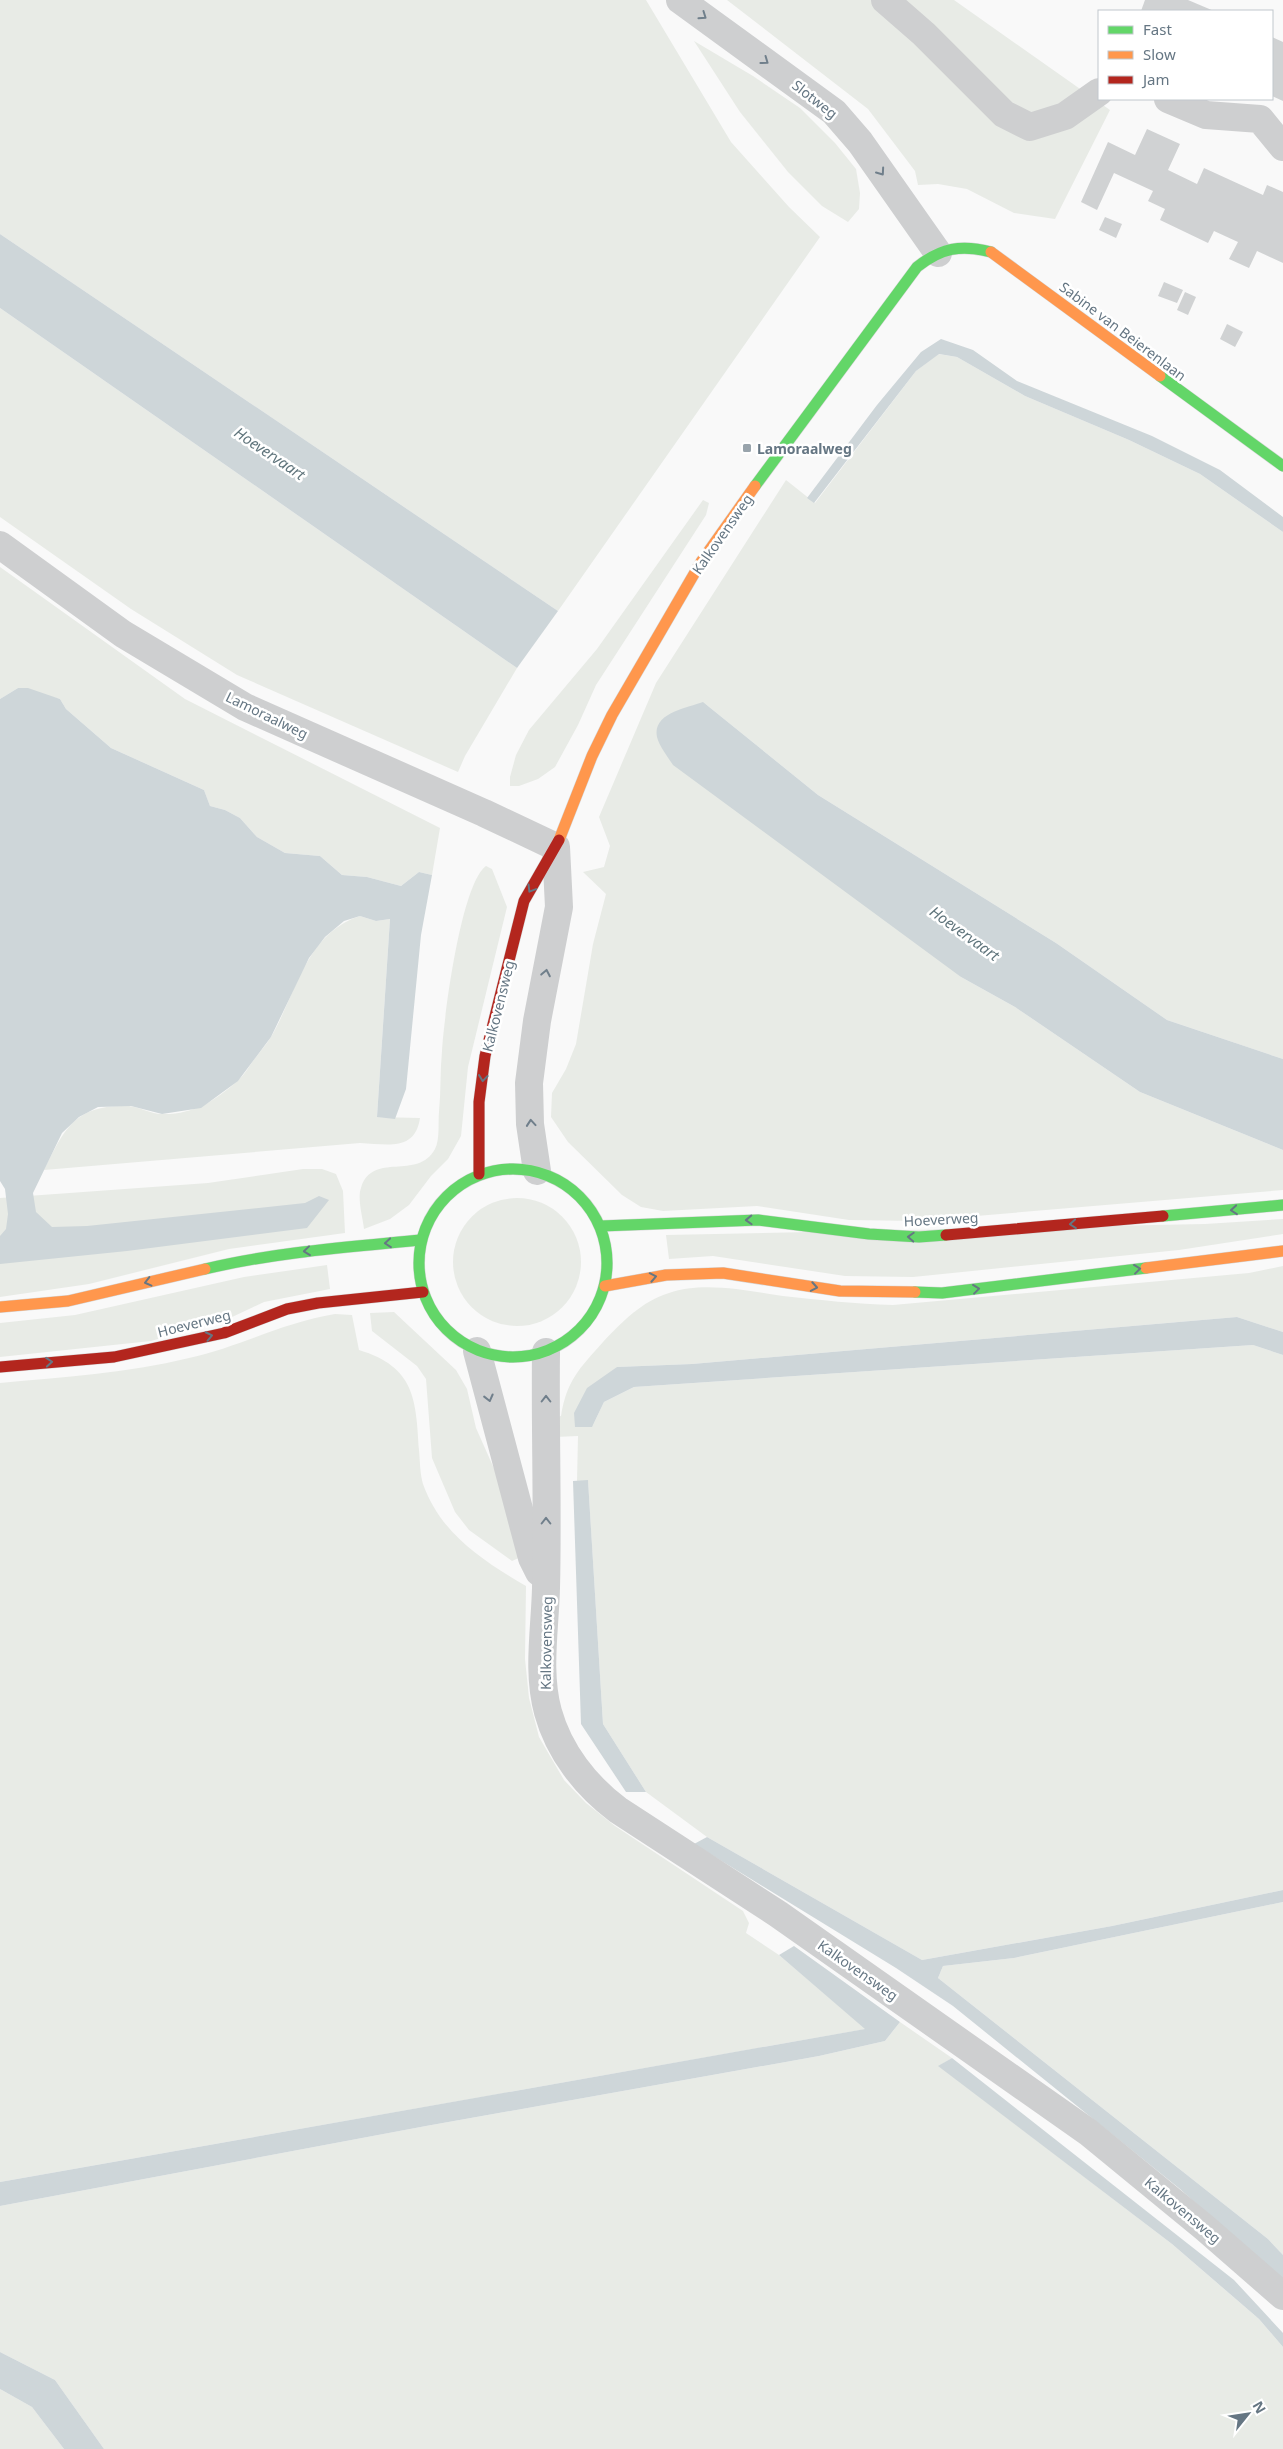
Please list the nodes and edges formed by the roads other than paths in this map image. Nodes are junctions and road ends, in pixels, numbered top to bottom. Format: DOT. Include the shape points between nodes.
graph roads {
  1 [pos="680,0"];
  2 [pos="885,0"];
  3 [pos="1098,93"];
  4 [pos="1170,100"];
  5 [pos="1283,147"];
  6 [pos="938,252"];
  7 [pos="1283,466"];
  8 [pos="0,544"];
  9 [pos="556,847"];
  10 [pos="538,1171"];
  11 [pos="479,1174"];
  12 [pos="1283,1205"];
  13 [pos="601,1226"];
  14 [pos="421,1240"];
  15 [pos="1283,1251"];
  16 [pos="605,1286"];
  17 [pos="423,1292"];
  18 [pos="0,1307"];
  19 [pos="477,1351"];
  20 [pos="546,1352"];
  21 [pos="0,1367"];
  22 [pos="546,1587"];
  23 [pos="1283,2296"];
  1 -- 6 [label="street, Slotweg, one-way" via="834,112 860,142"];
  2 -- 3 [label="street" via="1004,114 1030,128 1065,116"];
  4 -- 5 [label="street" via="1206,115 1260,119"];
  6 -- 7 [label="main road, Sabine van Beierenlaan" via="947,248 974,247 993,253"];
  6 -- 9 [label="main road, Kalkovensweg" via="917,267 701,562 612,715"];
  8 -- 9 [label="street, Lamoraalweg" via="123,634 245,707"];
  10 -- 9 [label="street, Kalkovensweg, one-way" via="530,1124 529,1084 537,1021 559,907"];
  9 -- 11 [label="main road, Kalkovensweg, one-way" via="524,901 485,1056 480,1102"];
  10 -- 11 [label="main road" via="508,1168"];
  10 -- 13 [label="main road" via="564,1183 586,1202"];
  11 -- 14 [label="main road" via="452,1190 433,1212"];
  12 -- 13 [label="main road, Hoeverweg, one-way" via="919,1237 758,1220"];
  13 -- 16 [label="main road" via="608,1256"];
  14 -- 17 [label="main road" via="418,1266"];
  14 -- 18 [label="main road, one-way" via="243,1260 68,1301"];
  16 -- 15 [label="main road, one-way" via="666,1274 723,1273 840,1291 942,1293"];
  16 -- 20 [label="main road" via="593,1315 572,1337"];
  17 -- 19 [label="main road" via="441,1324 453,1337"];
  21 -- 17 [label="main road, Hoeverweg, one-way" via="114,1357 224,1333 286,1309"];
  19 -- 20 [label="main road" via="507,1357"];
  19 -- 22 [label="street, Kalkovensweg, one-way" via="532,1558"];
  22 -- 20 [label="street, Kalkovensweg, one-way"];
  22 -- 23 [label="street, Kalkovensweg" via="542,1681 548,1714 570,1759 600,1796 778,1914 1088,2132"];
}
